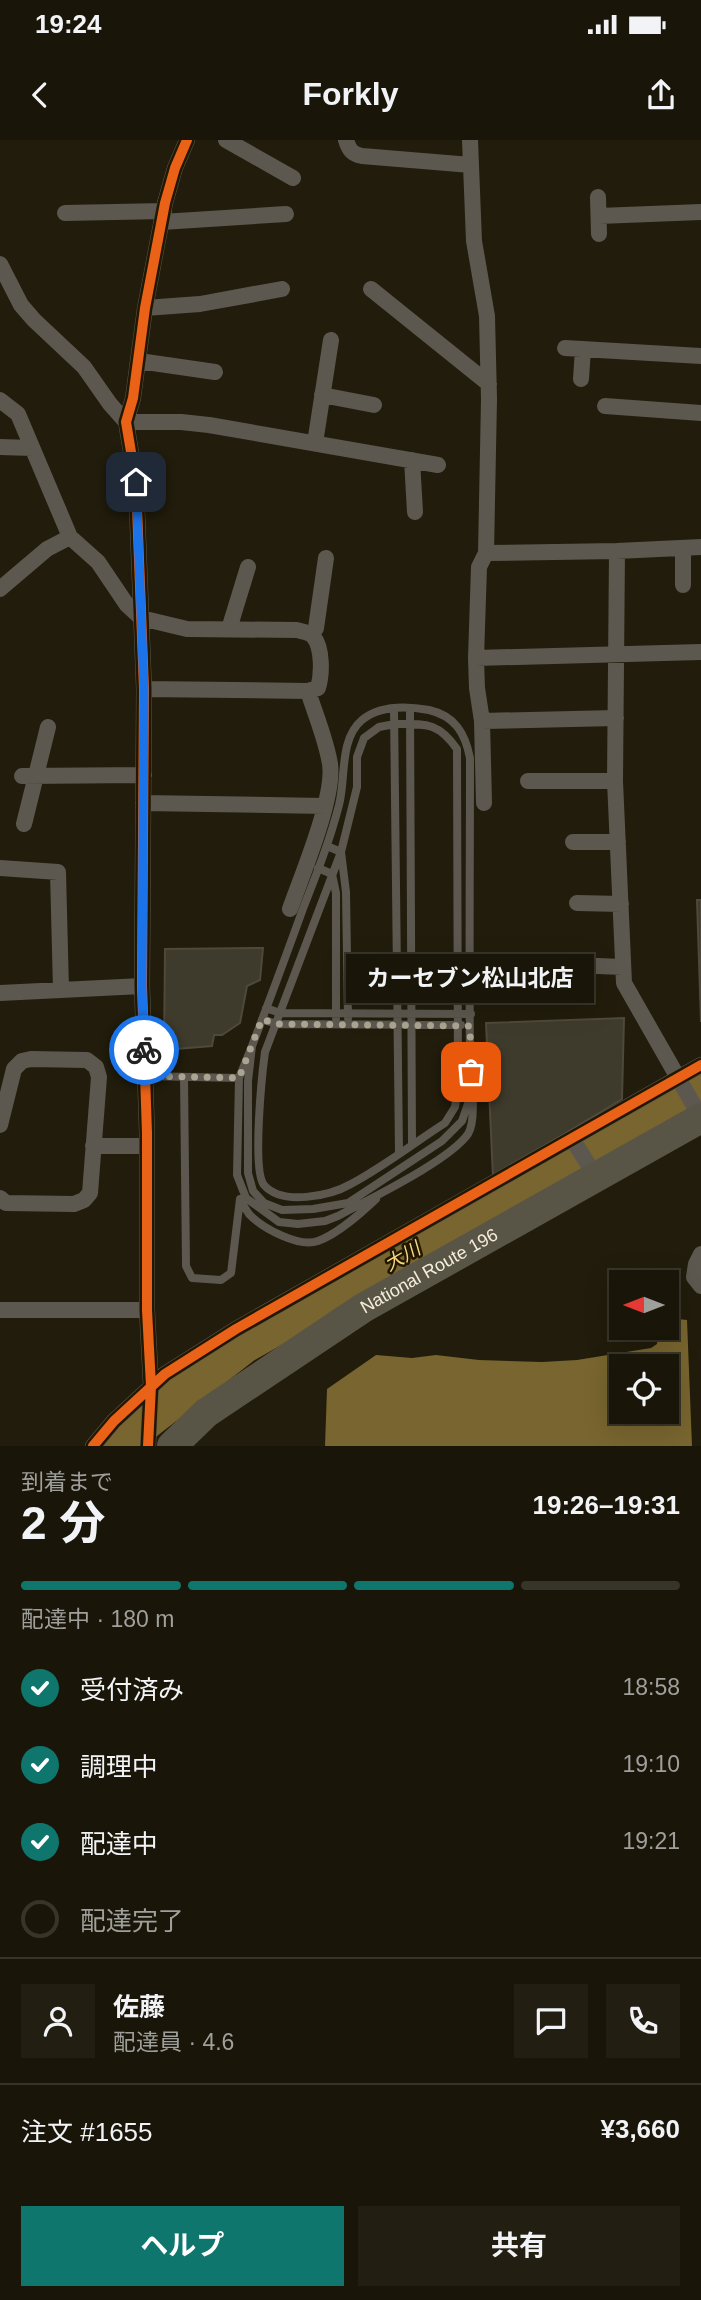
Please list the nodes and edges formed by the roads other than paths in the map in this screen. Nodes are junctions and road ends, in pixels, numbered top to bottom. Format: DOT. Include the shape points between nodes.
graph roads {
  1 [pos="187,140"];
  2 [pos="226,140"];
  3 [pos="346,140"];
  4 [pos="470,140"];
  5 [pos="471,165"];
  6 [pos="293,178"];
  7 [pos="598,197"];
  8 [pos="701,212"];
  9 [pos="65,213"];
  10 [pos="286,214"];
  11 [pos="598,216"];
  12 [pos="163,217"];
  13 [pos="599,234"];
  14 [pos="0,264"];
  15 [pos="5,287"];
  16 [pos="282,289"];
  17 [pos="371,289"];
  18 [pos="145,308"];
  19 [pos="331,340"];
  20 [pos="565,348"];
  21 [pos="583,349"];
  22 [pos="701,356"];
  23 [pos="139,361"];
  24 [pos="215,372"];
  25 [pos="581,379"];
  26 [pos="489,384"];
  27 [pos="322,395"];
  28 [pos="0,400"];
  29 [pos="374,405"];
  30 [pos="605,406"];
  31 [pos="701,413"];
  32 [pos="126,422"];
  33 [pos="315,443"];
  34 [pos="0,447"];
  35 [pos="32,448"];
  36 [pos="412,460"];
  37 [pos="439,465"];
  38 [pos="415,512"];
  39 [pos="70,537"];
  40 [pos="701,547"];
  41 [pos="683,548"];
  42 [pos="617,551"];
  43 [pos="486,554"];
  44 [pos="326,558"];
  45 [pos="248,567"];
  46 [pos="683,585"];
  47 [pos="0,589"];
  48 [pos="141,618"];
  49 [pos="229,629"];
  50 [pos="312,635"];
  51 [pos="701,652"];
  52 [pos="616,655"];
  53 [pos="476,658"];
  54 [pos="144,689"];
  55 [pos="309,691"];
  56 [pos="394,708"];
  57 [pos="410,708"];
  58 [pos="616,718"];
  59 [pos="482,721"];
  60 [pos="395,724"];
  61 [pos="410,724"];
  62 [pos="48,727"];
  63 [pos="144,775"];
  64 [pos="29,776"];
  65 [pos="527,781"];
  66 [pos="615,781"];
  67 [pos="143,803"];
  68 [pos="484,803"];
  69 [pos="325,806"];
  70 [pos="24,824"];
  71 [pos="573,842"];
  72 [pos="618,842"];
  73 [pos="327,846"];
  74 [pos="341,852"];
  75 [pos="0,868"];
  76 [pos="318,868"];
  77 [pos="332,874"];
  78 [pos="577,903"];
  79 [pos="621,904"];
  80 [pos="290,909"];
  81 [pos="570,965"];
  82 [pos="623,967"];
  83 [pos="142,986"];
  84 [pos="61,990"];
  85 [pos="0,993"];
  86 [pos="267,1008"];
  87 [pos="280,1013"];
  88 [pos="336,1014"];
  89 [pos="348,1014"];
  90 [pos="397,1014"];
  91 [pos="412,1014"];
  92 [pos="457,1014"];
  93 [pos="471,1014"];
  94 [pos="262,1019"];
  95 [pos="276,1024"];
  96 [pos="336,1025"];
  97 [pos="348,1025"];
  98 [pos="398,1025"];
  99 [pos="412,1025"];
  100 [pos="457,1026"];
  101 [pos="470,1026"];
  102 [pos="253,1046"];
  103 [pos="701,1065"];
  104 [pos="145,1076"];
  105 [pos="184,1077"];
  106 [pos="239,1078"];
  107 [pos="679,1082"];
  108 [pos="471,1095"];
  109 [pos="698,1114"];
  110 [pos="0,1125"];
  111 [pos="574,1142"];
  112 [pos="412,1144"];
  113 [pos="93,1146"];
  114 [pos="147,1146"];
  115 [pos="398,1153"];
  116 [pos="592,1171"];
  117 [pos="237,1175"];
  118 [pos="383,1192"];
  119 [pos="0,1198"];
  120 [pos="240,1199"];
  121 [pos="701,1254"];
  122 [pos="701,1286"];
  123 [pos="0,1310"];
  124 [pos="147,1310"];
  125 [pos="151,1386"];
  126 [pos="93,1446"];
  127 [pos="148,1446"];
  128 [pos="172,1446"];
  1 -- 12 [label="street"];
  2 -- 6 [label="street"];
  3 -- 5 [label="street" via="356,155"];
  4 -- 5 [label="street"];
  5 -- 26 [label="street" via="474,241 487,316"];
  7 -- 11 [label="street"];
  8 -- 11 [label="street"];
  9 -- 12 [label="street"];
  10 -- 12 [label="street"];
  11 -- 13 [label="street"];
  12 -- 18 [label="street"];
  14 -- 15 [label="street"];
  15 -- 32 [label="street" via="84,367"];
  16 -- 18 [label="street" via="200,304"];
  17 -- 26 [label="street"];
  18 -- 23 [label="street"];
  19 -- 27 [label="street"];
  20 -- 21 [label="street"];
  21 -- 22 [label="street"];
  21 -- 25 [label="street"];
  23 -- 24 [label="street"];
  23 -- 32 [label="street"];
  26 -- 43 [label="street"];
  27 -- 29 [label="street"];
  27 -- 33 [label="street"];
  28 -- 35 [label="street" via="18,414"];
  30 -- 31 [label="street"];
  32 -- 33 [label="street" via="181,422"];
  32 -- 48 [label="street" via="136,482"];
  33 -- 36 [label="street"];
  34 -- 35 [label="street"];
  35 -- 39 [label="street"];
  36 -- 37 [label="street"];
  36 -- 38 [label="street"];
  39 -- 47 [label="street" via="47,549"];
  39 -- 48 [label="street" via="98,562"];
  40 -- 41 [label="street"];
  41 -- 42 [label="street"];
  41 -- 46 [label="street"];
  42 -- 43 [label="street"];
  42 -- 52 [label="street"];
  43 -- 53 [label="street" via="479,567"];
  44 -- 50 [label="street"];
  45 -- 49 [label="street"];
  48 -- 49 [label="street" via="187,629"];
  48 -- 54 [label="street"];
  49 -- 50 [label="street" via="297,630"];
  50 -- 55 [label="street" via="318,646 320,680 318,688"];
  51 -- 52 [label="street"];
  52 -- 53 [label="street"];
  52 -- 58 [label="street"];
  53 -- 59 [label="street"];
  54 -- 55 [label="street"];
  54 -- 63 [label="street"];
  55 -- 69 [label="street" via="330,763"];
  56 -- 57 [label="lane"];
  56 -- 60 [label="lane"];
  56 -- 73 [label="lane" via="361,720 348,742 344,785"];
  57 -- 61 [label="lane"];
  57 -- 93 [label="lane" via="455,721 470,758"];
  58 -- 59 [label="street"];
  58 -- 66 [label="street"];
  59 -- 68 [label="street"];
  60 -- 61 [label="lane"];
  60 -- 74 [label="lane" via="379,727 364,738"];
  60 -- 90 [label="lane"];
  61 -- 91 [label="lane"];
  61 -- 92 [label="lane" via="432,726 447,734 457,749"];
  62 -- 64 [label="street"];
  63 -- 64 [label="street"];
  63 -- 67 [label="street"];
  64 -- 70 [label="street"];
  65 -- 66 [label="street"];
  66 -- 72 [label="street"];
  67 -- 69 [label="street"];
  67 -- 83 [label="street"];
  69 -- 80 [label="street"];
  71 -- 72 [label="street"];
  72 -- 79 [label="street"];
  73 -- 74 [label="lane"];
  73 -- 76 [label="lane"];
  74 -- 77 [label="lane"];
  74 -- 89 [label="lane"];
  75 -- 84 [label="street" via="58,872"];
  76 -- 77 [label="lane"];
  76 -- 86 [label="lane"];
  77 -- 87 [label="lane"];
  77 -- 88 [label="lane" via="337,893"];
  78 -- 79 [label="street"];
  79 -- 82 [label="street"];
  81 -- 82 [label="street"];
  82 -- 107 [label="street" via="624,983"];
  83 -- 84 [label="street"];
  83 -- 104 [label="street"];
  84 -- 85 [label="street"];
  86 -- 87 [label="lane"];
  86 -- 94 [label="lane"];
  87 -- 88 [label="lane"];
  87 -- 95 [label="lane"];
  88 -- 89 [label="lane"];
  88 -- 96 [label="lane"];
  89 -- 90 [label="lane"];
  89 -- 97 [label="lane"];
  90 -- 91 [label="lane"];
  90 -- 98 [label="lane"];
  91 -- 92 [label="lane"];
  91 -- 99 [label="lane"];
  92 -- 93 [label="lane"];
  92 -- 100 [label="lane"];
  93 -- 101 [label="lane"];
  94 -- 95 [label="lane"];
  94 -- 102 [label="lane"];
  95 -- 96 [label="lane"];
  95 -- 115 [label="lane" via="265,1052 261,1082 259,1169 263,1184 291,1198 319,1195 349,1186"];
  96 -- 97 [label="lane"];
  97 -- 98 [label="lane"];
  98 -- 99 [label="lane"];
  98 -- 115 [label="lane"];
  99 -- 100 [label="lane"];
  99 -- 112 [label="lane"];
  100 -- 101 [label="lane"];
  100 -- 112 [label="lane" via="455,1107 445,1122"];
  101 -- 108 [label="lane"];
  102 -- 106 [label="lane"];
  102 -- 108 [label="lane" via="248,1081 248,1173 253,1191 264,1203 282,1210 348,1203 442,1141 462,1121"];
  103 -- 107 [label="street"];
  104 -- 105 [label="lane"];
  104 -- 114 [label="street"];
  105 -- 106 [label="lane"];
  105 -- 120 [label="lane" via="186,1266 192,1278 221,1280 231,1273"];
  106 -- 117 [label="lane"];
  107 -- 109 [label="street"];
  107 -- 111 [label="street"];
  108 -- 118 [label="lane" via="474,1115 469,1132 453,1149"];
  109 -- 116 [label="highway, National Route 196"];
  110 -- 113 [label="street" via="14,1069 22,1061 87,1060 99,1077"];
  111 -- 116 [label="street"];
  111 -- 125 [label="street" via="236,1329"];
  112 -- 115 [label="lane"];
  113 -- 114 [label="street"];
  113 -- 119 [label="street" via="90,1193 84,1200 74,1204 6,1203"];
  114 -- 124 [label="street"];
  116 -- 128 [label="highway, National Route 196" via="363,1308 206,1413"];
  117 -- 118 [label="lane" via="246,1198 279,1222 325,1221"];
  117 -- 120 [label="lane"];
  118 -- 120 [label="lane" via="356,1219 317,1242 283,1237 250,1215"];
  121 -- 122 [label="street" via="694,1277"];
  123 -- 124 [label="street"];
  124 -- 125 [label="street"];
  125 -- 126 [label="street"];
  125 -- 127 [label="street"];
}
